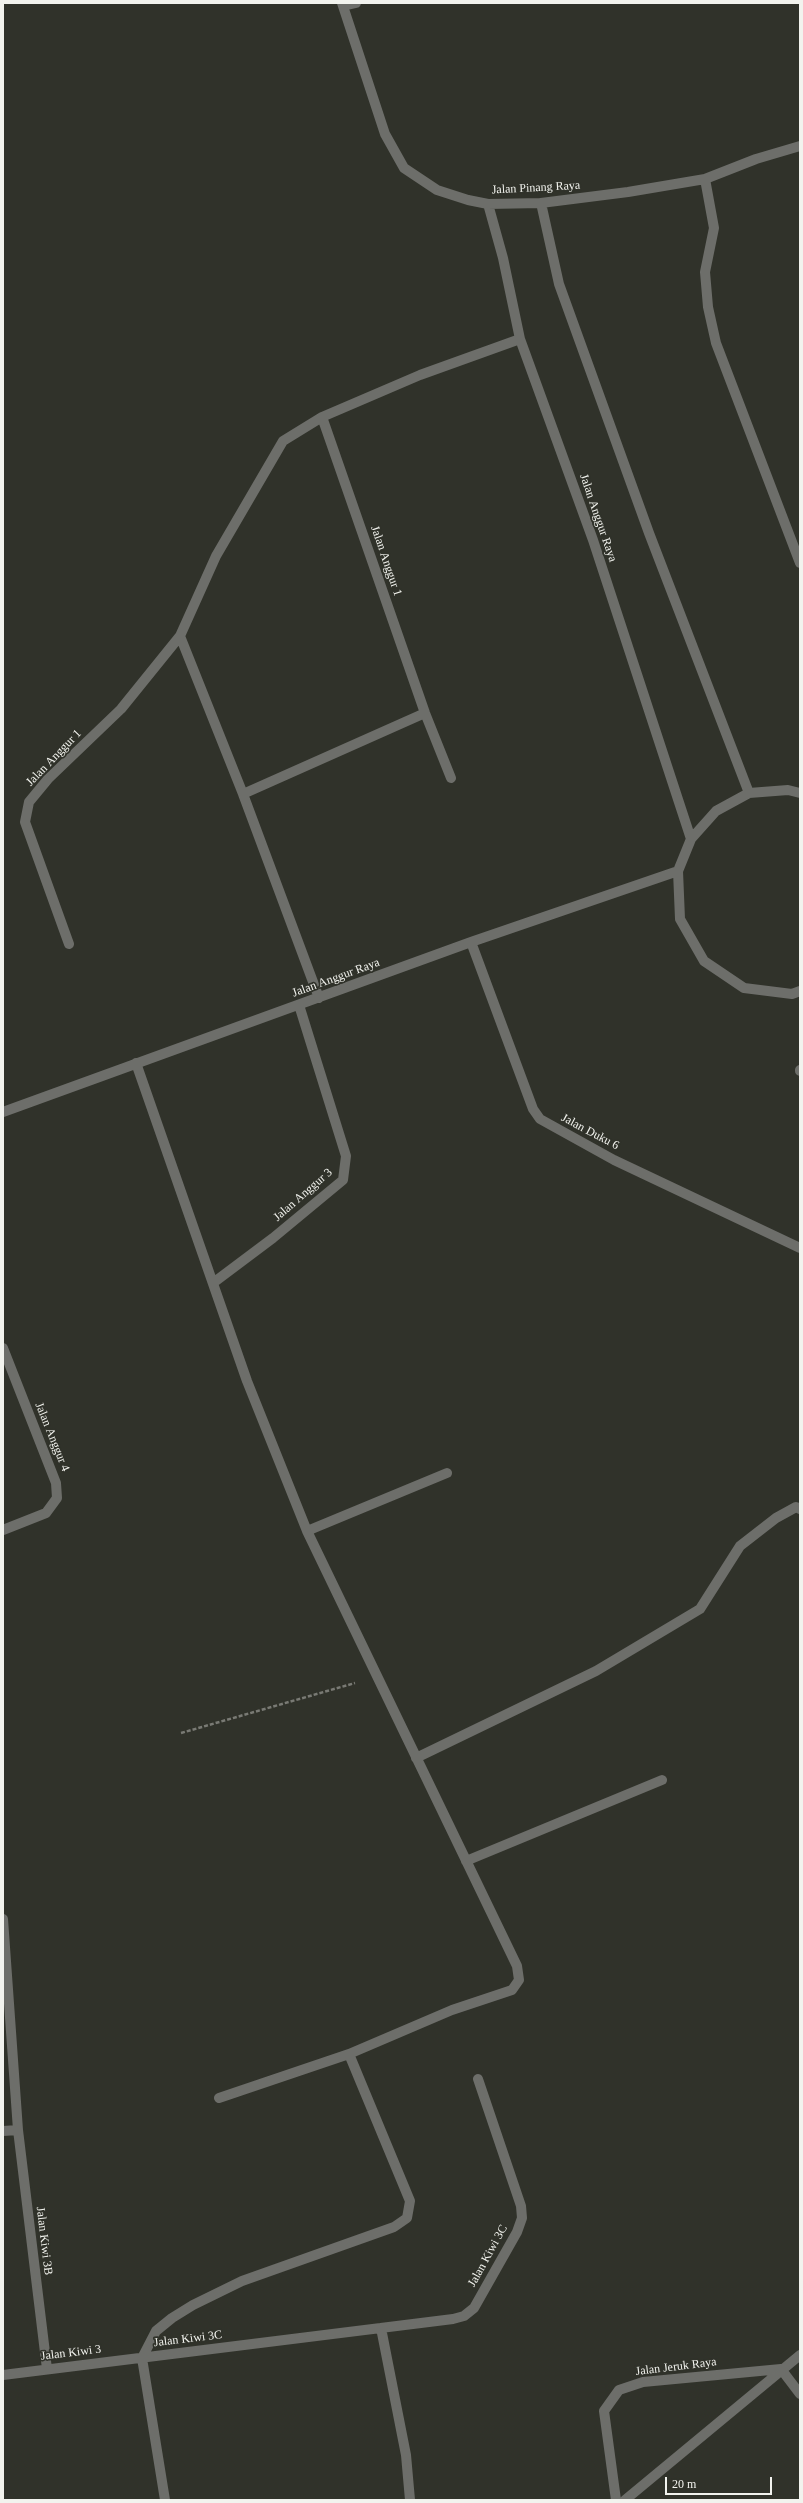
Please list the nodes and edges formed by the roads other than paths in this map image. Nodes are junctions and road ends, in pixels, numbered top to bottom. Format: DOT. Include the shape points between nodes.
graph roads {
  1 [pos="356,3"];
  2 [pos="343,4"];
  3 [pos="800,146"];
  4 [pos="705,180"];
  5 [pos="541,203"];
  6 [pos="488,204"];
  7 [pos="520,339"];
  8 [pos="322,417"];
  9 [pos="800,563"];
  10 [pos="180,636"];
  11 [pos="425,713"];
  12 [pos="451,778"];
  13 [pos="749,793"];
  14 [pos="800,793"];
  15 [pos="243,794"];
  16 [pos="691,839"];
  17 [pos="678,871"];
  18 [pos="471,942"];
  19 [pos="69,944"];
  20 [pos="800,991"];
  21 [pos="319,998"];
  22 [pos="299,1005"];
  23 [pos="136,1064"];
  24 [pos="3,1112"];
  25 [pos="800,1248"];
  26 [pos="213,1283"];
  27 [pos="3,1348"];
  28 [pos="447,1473"];
  29 [pos="800,1509"];
  30 [pos="3,1530"];
  31 [pos="306,1531"];
  32 [pos="416,1758"];
  33 [pos="662,1780"];
  34 [pos="466,1861"];
  35 [pos="3,1919"];
  36 [pos="349,2054"];
  37 [pos="478,2079"];
  38 [pos="219,2098"];
  39 [pos="18,2130"];
  40 [pos="3,2131"];
  41 [pos="381,2328"];
  42 [pos="800,2355"];
  43 [pos="142,2358"];
  44 [pos="47,2369"];
  45 [pos="781,2369"];
  46 [pos="3,2375"];
  47 [pos="800,2394"];
  48 [pos="165,2500"];
  49 [pos="410,2500"];
  50 [pos="616,2500"];
  51 [pos="625,2500"];
  1 -- 2 [label="street"];
  2 -- 6 [label="street, Jalan Pinang Raya" via="385,134 404,168 437,190"];
  3 -- 4 [label="street, Jalan Pinang Raya" via="756,159"];
  4 -- 5 [label="street, Jalan Pinang Raya"];
  4 -- 9 [label="street" via="714,228 704,272 716,343"];
  5 -- 6 [label="street, Jalan Pinang Raya"];
  5 -- 13 [label="street" via="562,292 649,533"];
  6 -- 7 [label="street, Jalan Anggur Raya" via="503,258"];
  7 -- 8 [label="street, Jalan Anggur 1" via="420,375"];
  7 -- 16 [label="street, Jalan Anggur Raya" via="593,540"];
  8 -- 10 [label="street, Jalan Anggur 1" via="283,441 216,556"];
  8 -- 11 [label="street, Jalan Anggur 1"];
  10 -- 15 [label="street"];
  10 -- 19 [label="street, Jalan Anggur 1" via="121,709 48,779 29,802 25,822"];
  11 -- 12 [label="street, Jalan Anggur 1"];
  11 -- 15 [label="street"];
  13 -- 14 [label="street" via="788,790"];
  13 -- 16 [label="street" via="716,811"];
  15 -- 21 [label="street"];
  16 -- 17 [label="street"];
  17 -- 18 [label="street, Jalan Anggur Raya"];
  17 -- 20 [label="street" via="680,919 704,962 744,988 792,994"];
  18 -- 21 [label="street, Jalan Anggur Raya"];
  18 -- 25 [label="street, Jalan Duku 6" via="533,1109 540,1119 614,1160"];
  21 -- 22 [label="street, Jalan Anggur Raya"];
  22 -- 23 [label="street, Jalan Anggur Raya"];
  22 -- 26 [label="street, Jalan Anggur 3" via="346,1156 343,1180"];
  23 -- 24 [label="street, Jalan Anggur Raya"];
  23 -- 26 [label="street"];
  26 -- 31 [label="street" via="247,1381"];
  27 -- 30 [label="street, Jalan Anggur 4" via="56,1483 57,1498 46,1513"];
  28 -- 31 [label="street"];
  29 -- 32 [label="street" via="796,1507 776,1518 740,1546 700,1609 596,1671"];
  31 -- 32 [label="street"];
  32 -- 34 [label="street"];
  33 -- 34 [label="street"];
  34 -- 36 [label="street" via="517,1966 520,1980 512,1990 452,2010"];
  35 -- 39 [label="street, Jalan Kiwi 3B"];
  36 -- 38 [label="street"];
  36 -- 43 [label="street" via="410,2201 407,2218 394,2227 242,2281 193,2305 156,2331"];
  37 -- 41 [label="street, Jalan Kiwi 3C" via="521,2206 522,2218 517,2232 474,2308 464,2316"];
  39 -- 40 [label="street"];
  39 -- 44 [label="street, Jalan Kiwi 3B"];
  41 -- 43 [label="street, Jalan Kiwi 3C"];
  41 -- 49 [label="street" via="406,2455"];
  42 -- 45 [label="street"];
  43 -- 44 [label="street, Jalan Kiwi 3"];
  43 -- 48 [label="street"];
  44 -- 46 [label="street, Jalan Kiwi 3"];
  45 -- 47 [label="street"];
  45 -- 50 [label="street, Jalan Jeruk Raya" via="643,2382 619,2390 604,2412"];
  45 -- 51 [label="street"];
}
